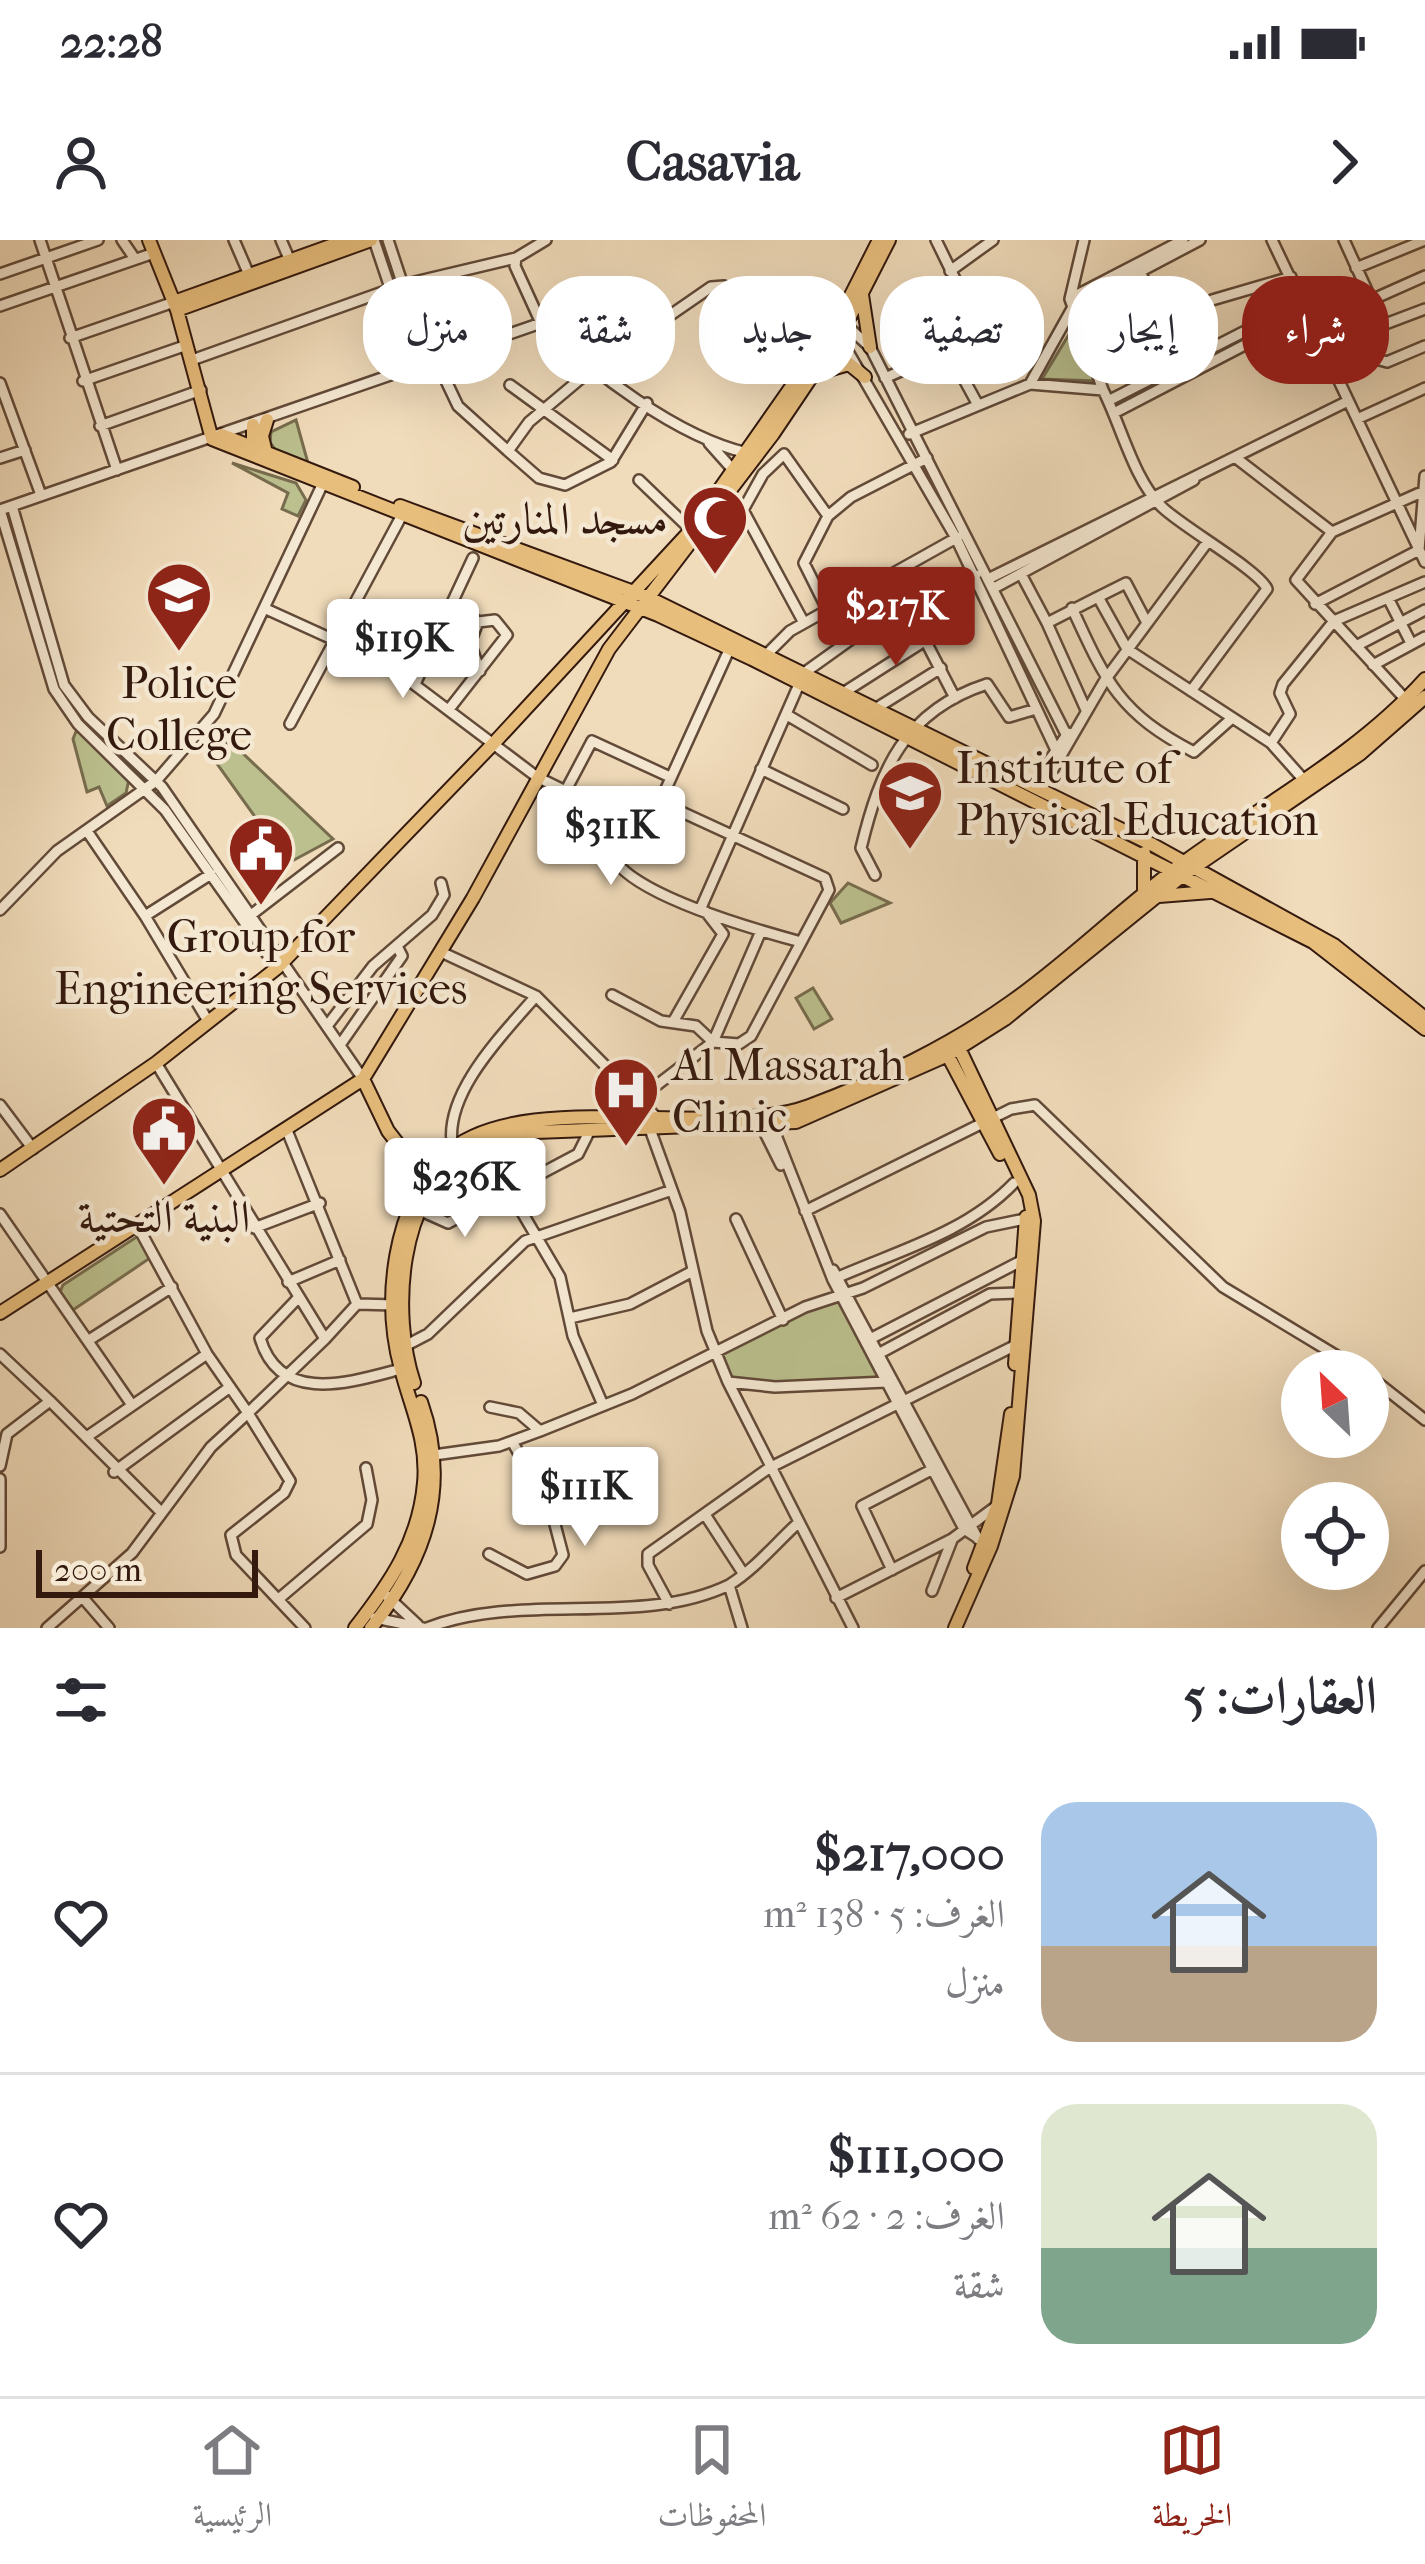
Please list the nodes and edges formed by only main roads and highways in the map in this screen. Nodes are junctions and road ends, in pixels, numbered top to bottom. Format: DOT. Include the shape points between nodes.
graph roads {
  1 [pos="346,240"];
  2 [pos="373,240"];
  3 [pos="878,241"];
  4 [pos="151,247"];
  5 [pos="856,289"];
  6 [pos="862,295"];
  7 [pos="856,303"];
  8 [pos="175,306"];
  9 [pos="869,347"];
  10 [pos="856,369"];
  11 [pos="865,376"];
  12 [pos="797,384"];
  13 [pos="806,384"];
  14 [pos="260,422"];
  15 [pos="257,453"];
  16 [pos="325,480"];
  17 [pos="659,582"];
  18 [pos="590,589"];
  19 [pos="636,600"];
  20 [pos="667,608"];
  21 [pos="598,631"];
  22 [pos="609,649"];
  23 [pos="758,656"];
  24 [pos="802,679"];
  25 [pos="1425,679"];
  26 [pos="1425,697"];
  27 [pos="908,731"];
  28 [pos="1224,847"];
  29 [pos="1144,853"];
  30 [pos="1184,868"];
  31 [pos="1220,887"];
  32 [pos="1148,895"];
  33 [pos="1331,948"];
  34 [pos="1425,1018"];
  35 [pos="1425,1029"];
  36 [pos="950,1046"];
  37 [pos="363,1079"];
  38 [pos="339,1095"];
  39 [pos="373,1105"];
  40 [pos="988,1121"];
  41 [pos="654,1124"];
  42 [pos="450,1152"];
  43 [pos="404,1153"];
  44 [pos="0,1170"];
  45 [pos="431,1179"];
  46 [pos="415,1207"];
  47 [pos="1030,1218"];
  48 [pos="1025,1294"];
  49 [pos="399,1306"];
  50 [pos="0,1313"];
  51 [pos="1021,1343"];
  52 [pos="984,1542"];
  53 [pos="387,1596"];
  54 [pos="372,1621"];
  55 [pos="355,1628"];
  56 [pos="952,1628"];
  1 -- 8 [label="main road"];
  2 -- 8 [label="main road"];
  3 -- 5 [label="main road"];
  3 -- 6 [label="main road"];
  4 -- 8 [label="main road"];
  6 -- 7 [label="main road"];
  6 -- 9 [label="main road"];
  8 -- 15 [label="main road" via="216,433"];
  10 -- 11 [label="main road"];
  12 -- 19 [label="main road"];
  13 -- 17 [label="main road"];
  14 -- 15 [label="main road"];
  15 -- 16 [label="main road"];
  16 -- 18 [label="main road"];
  16 -- 19 [label="main road"];
  17 -- 19 [label="main road"];
  17 -- 20 [label="main road"];
  18 -- 19 [label="main road"];
  18 -- 21 [label="main road" via="600,604"];
  19 -- 20 [label="main road"];
  19 -- 21 [label="main road"];
  19 -- 22 [label="main road"];
  19 -- 23 [label="main road" via="729,650"];
  20 -- 23 [label="main road"];
  21 -- 22 [label="main road"];
  21 -- 44 [label="main road" via="280,965"];
  22 -- 37 [label="main road"];
  23 -- 24 [label="main road"];
  24 -- 27 [label="main road"];
  24 -- 27 [label="main road"];
  25 -- 30 [label="main road"];
  26 -- 28 [label="main road" via="1360,754"];
  27 -- 29 [label="main road"];
  27 -- 30 [label="main road" via="1037,788"];
  28 -- 30 [label="main road"];
  28 -- 31 [label="main road"];
  29 -- 30 [label="main road"];
  29 -- 32 [label="main road"];
  30 -- 31 [label="main road"];
  30 -- 32 [label="main road"];
  31 -- 32 [label="main road"];
  31 -- 33 [label="main road"];
  32 -- 36 [label="main road"];
  33 -- 34 [label="main road"];
  33 -- 35 [label="main road"];
  36 -- 40 [label="main road"];
  36 -- 41 [label="main road" via="835,1106 765,1119"];
  37 -- 38 [label="main road"];
  37 -- 39 [label="main road"];
  38 -- 39 [label="main road"];
  38 -- 50 [label="main road"];
  39 -- 43 [label="main road"];
  40 -- 47 [label="main road"];
  40 -- 47 [label="main road" via="1029,1195"];
  41 -- 42 [label="main road" via="520,1124"];
  41 -- 45 [label="main road" via="510,1135"];
  42 -- 43 [label="main road" via="425,1159"];
  42 -- 45 [label="main road"];
  43 -- 45 [label="main road"];
  43 -- 46 [label="main road"];
  45 -- 46 [label="main road"];
  46 -- 49 [label="main road"];
  47 -- 48 [label="main road"];
  47 -- 48 [label="main road"];
  48 -- 51 [label="main road"];
  49 -- 53 [label="main road" via="401,1369 421,1432 424,1478 409,1548"];
  49 -- 53 [label="main road" via="434,1455 424,1541"];
  51 -- 52 [label="main road" via="998,1504"];
  51 -- 52 [label="main road" via="1013,1476"];
  52 -- 56 [label="main road"];
  53 -- 54 [label="main road"];
  54 -- 55 [label="main road"];
}
